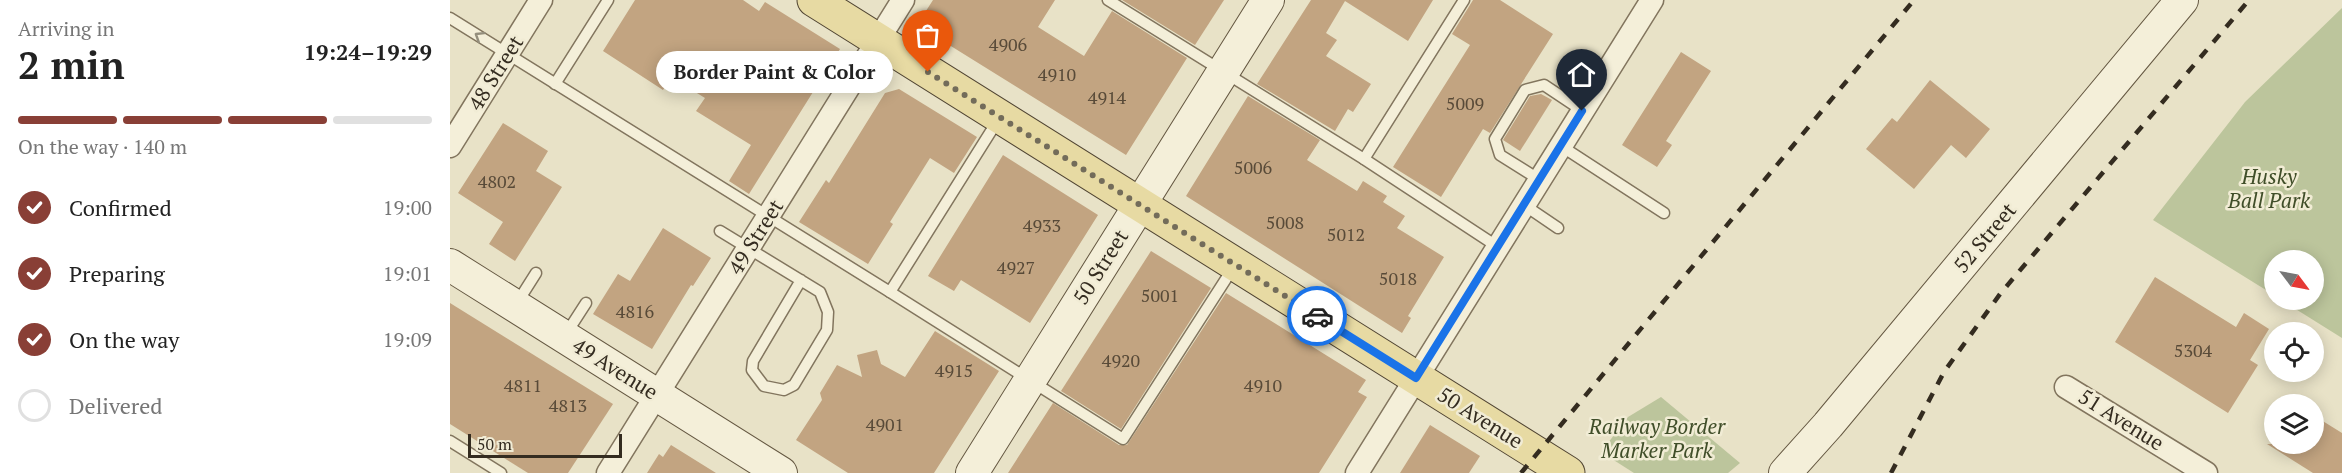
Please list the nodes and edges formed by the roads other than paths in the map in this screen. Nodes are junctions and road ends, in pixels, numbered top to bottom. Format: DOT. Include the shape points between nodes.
graph roads {
  1 [pos="541,0"];
  2 [pos="608,0"];
  3 [pos="814,0"];
  4 [pos="903,0"];
  5 [pos="1108,0"];
  6 [pos="1268,0"];
  7 [pos="1464,0"];
  8 [pos="1652,0"];
  9 [pos="2182,0"];
  10 [pos="450,18"];
  11 [pos="878,40"];
  12 [pos="507,54"];
  13 [pos="1223,72"];
  14 [pos="555,84"];
  15 [pos="1582,111"];
  16 [pos="999,117"];
  17 [pos="450,146"];
  18 [pos="1561,146"];
  19 [pos="1365,159"];
  20 [pos="1540,180"];
  21 [pos="1140,205"];
  22 [pos="1524,205"];
  23 [pos="1664,213"];
  24 [pos="768,217"];
  25 [pos="1557,228"];
  26 [pos="720,231"];
  27 [pos="1498,247"];
  28 [pos="748,248"];
  29 [pos="450,265"];
  30 [pos="1235,265"];
  31 [pos="536,273"];
  32 [pos="801,280"];
  33 [pos="890,292"];
  34 [pos="585,303"];
  35 [pos="515,306"];
  36 [pos="564,337"];
  37 [pos="1416,378"];
  38 [pos="1030,380"];
  39 [pos="2066,387"];
  40 [pos="657,395"];
  41 [pos="450,441"];
  42 [pos="501,473"];
  43 [pos="608,473"];
  44 [pos="781,473"];
  45 [pos="972,473"];
  46 [pos="1357,473"];
  47 [pos="1568,473"];
  48 [pos="1785,473"];
  49 [pos="2206,473"];
  1 -- 12 [label="street, 48 Street"];
  2 -- 14 [label="lane"];
  3 -- 11 [label="main road, 50 Avenue"];
  4 -- 11 [label="street, 49 Street"];
  5 -- 13 [label="lane"];
  6 -- 13 [label="street, 50 Street"];
  7 -- 19 [label="lane"];
  8 -- 15 [label="street"];
  9 -- 48 [label="street, 52 Street"];
  12 -- 10 [label="lane, one-way"];
  11 -- 16 [label="main road, 50 Avenue"];
  11 -- 24 [label="street, 49 Street"];
  12 -- 14 [label="lane"];
  12 -- 17 [label="street, 48 Street"];
  13 -- 19 [label="lane"];
  13 -- 21 [label="street, 50 Street"];
  14 -- 24 [label="lane"];
  15 -- 18 [label="street"];
  15 -- 20 [label="lane" via="1544,85 1525,90 1494,139 1500,155"];
  16 -- 21 [label="main road, 50 Avenue"];
  16 -- 33 [label="lane"];
  18 -- 20 [label="street"];
  18 -- 23 [label="lane"];
  19 -- 27 [label="lane"];
  20 -- 22 [label="street"];
  21 -- 30 [label="main road, 50 Avenue"];
  21 -- 38 [label="street, 50 Street"];
  22 -- 25 [label="lane"];
  22 -- 27 [label="street"];
  24 -- 28 [label="street, 49 Street"];
  24 -- 33 [label="lane"];
  26 -- 28 [label="lane"];
  27 -- 37 [label="street"];
  28 -- 32 [label="lane"];
  28 -- 40 [label="street, 49 Street"];
  29 -- 35 [label="street, 49 Avenue"];
  30 -- 37 [label="main road, 50 Avenue"];
  30 -- 38 [label="lane" via="1123,439"];
  31 -- 35 [label="lane"];
  32 -- 32 [label="lane" via="820,292 828,312 827,330 794,386 774,390 758,381 752,370 753,361"];
  33 -- 38 [label="lane"];
  34 -- 36 [label="lane"];
  35 -- 36 [label="street, 49 Avenue"];
  36 -- 40 [label="street, 49 Avenue"];
  37 -- 46 [label="street"];
  37 -- 47 [label="main road, 50 Avenue"];
  38 -- 45 [label="street, 50 Street"];
  39 -- 49 [label="street, 51 Avenue"];
  40 -- 43 [label="street, 49 Street"];
  40 -- 44 [label="street, 49 Avenue"];
  41 -- 42 [label="lane"];
}
